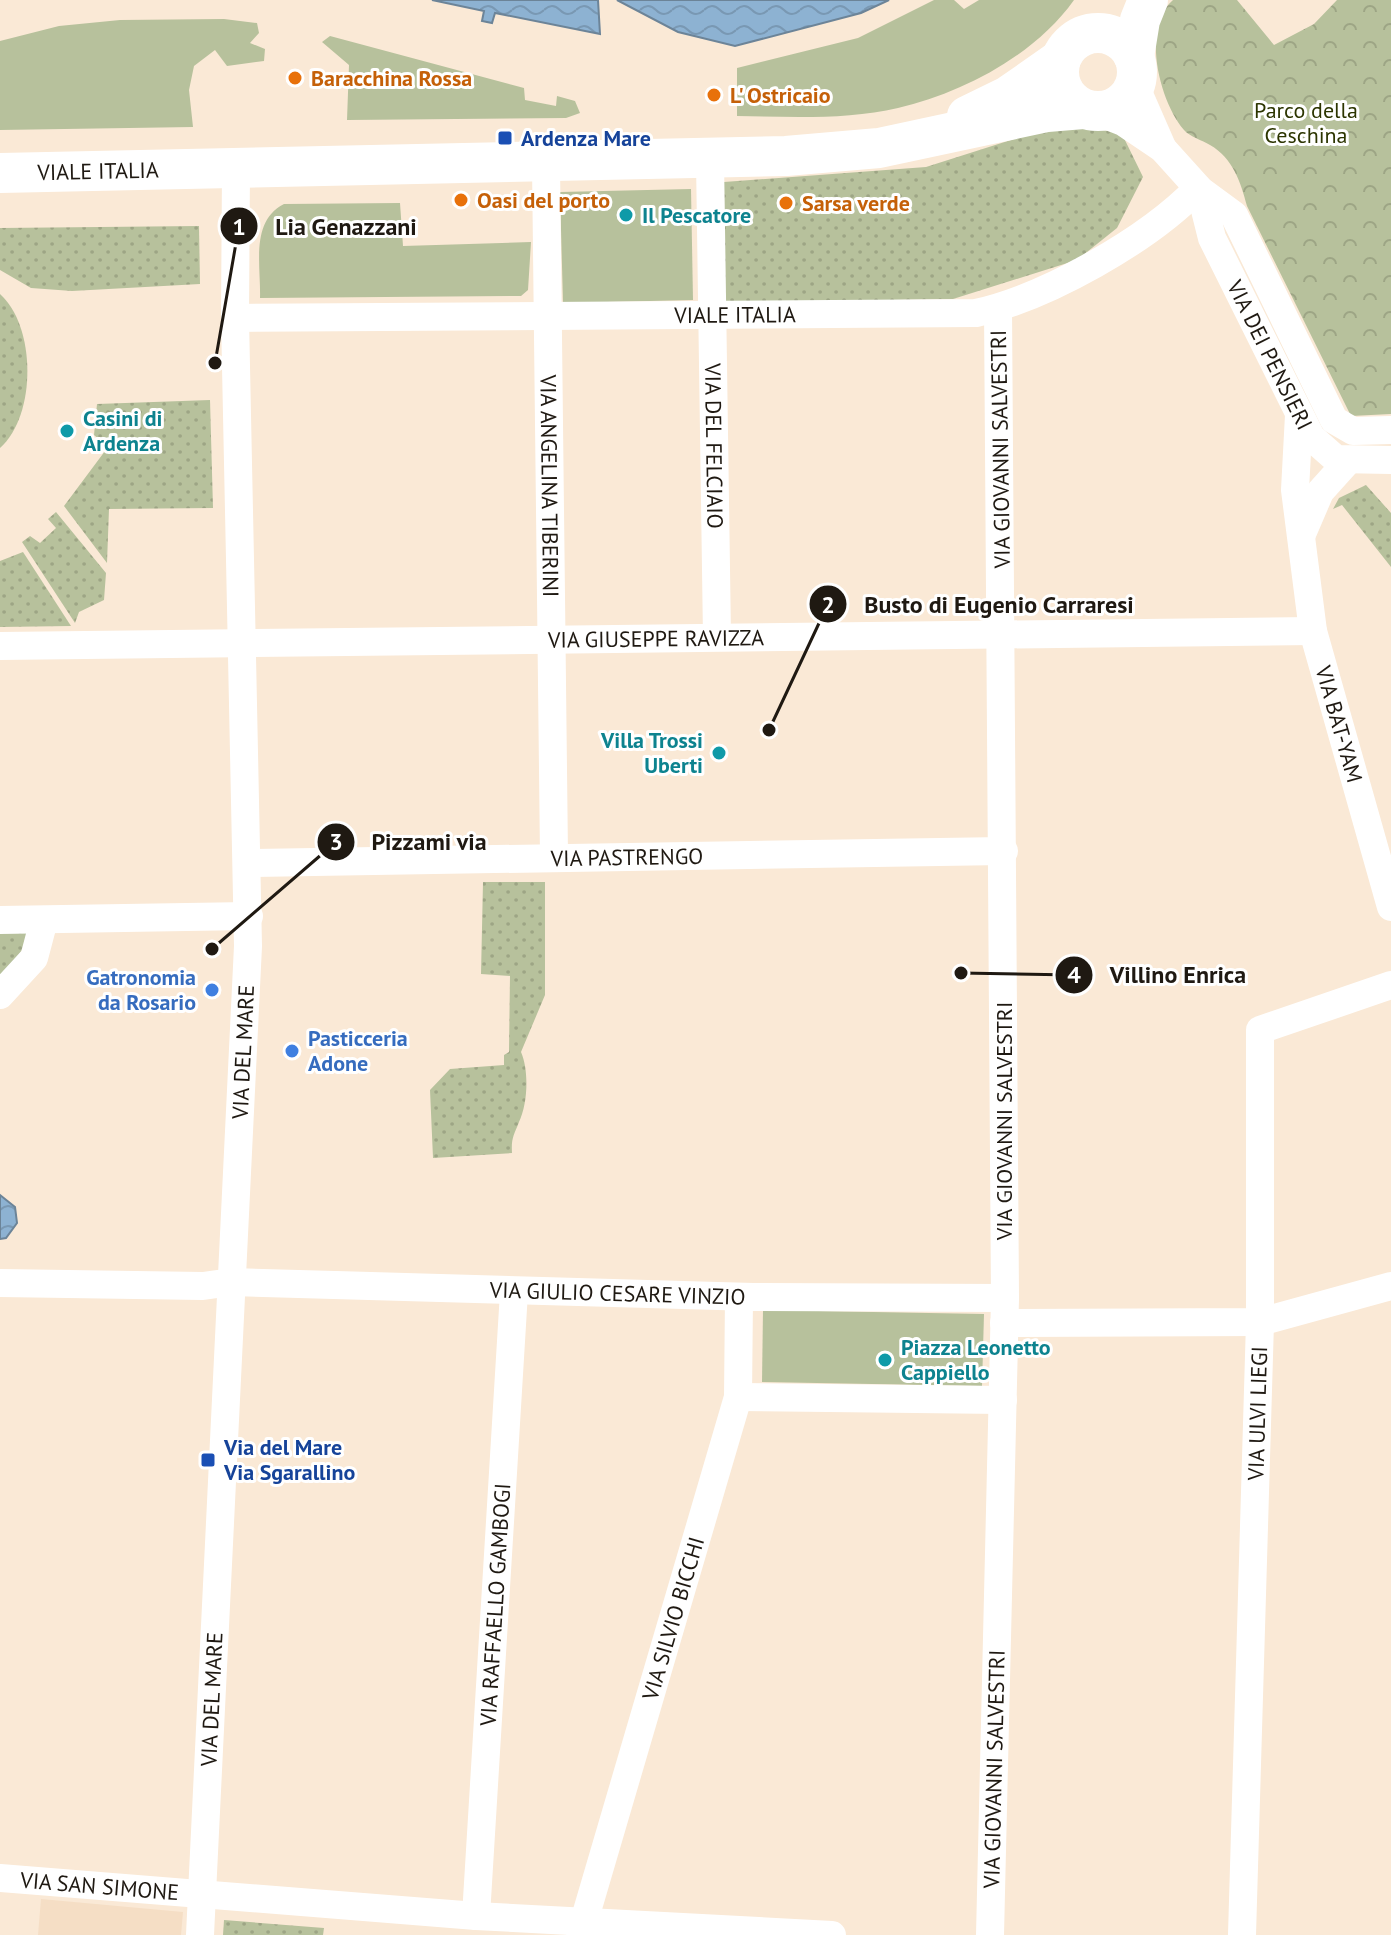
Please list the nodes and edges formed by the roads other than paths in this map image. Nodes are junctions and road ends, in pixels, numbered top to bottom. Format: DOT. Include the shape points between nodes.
graph roads {
  1 [pos="1121,0"];
  2 [pos="1148,0"];
  3 [pos="1076,46"];
  4 [pos="1134,71"];
  5 [pos="1090,110"];
  6 [pos="913,142"];
  7 [pos="1163,149"];
  8 [pos="710,160"];
  9 [pos="546,164"];
  10 [pos="236,169"];
  11 [pos="0,173"];
  12 [pos="1199,189"];
  13 [pos="998,308"];
  14 [pos="712,315"];
  15 [pos="549,316"];
  16 [pos="235,318"];
  17 [pos="1299,415"];
  18 [pos="1391,430"];
  19 [pos="1391,460"];
  20 [pos="1347,462"];
  21 [pos="1301,538"];
  22 [pos="1313,631"];
  23 [pos="1003,634"];
  24 [pos="717,637"];
  25 [pos="553,642"];
  26 [pos="242,644"];
  27 [pos="0,646"];
  28 [pos="1004,851"];
  29 [pos="554,856"];
  30 [pos="249,863"];
  31 [pos="1389,890"];
  32 [pos="249,916"];
  33 [pos="0,920"];
  34 [pos="44,920"];
  35 [pos="1391,985"];
  36 [pos="0,995"];
  37 [pos="232,1282"];
  38 [pos="0,1283"];
  39 [pos="1391,1286"];
  40 [pos="514,1292"];
  41 [pos="739,1297"];
  42 [pos="1005,1311"];
  43 [pos="1260,1322"];
  44 [pos="738,1397"];
  45 [pos="1003,1400"];
  46 [pos="0,1878"];
  47 [pos="201,1895"];
  48 [pos="476,1916"];
  49 [pos="582,1929"];
  50 [pos="782,1934"];
  51 [pos="200,1935"];
  52 [pos="832,1935"];
  53 [pos="990,1935"];
  54 [pos="1242,1935"];
  1 -- 3 [label="main road, VIALE ITALIA"];
  2 -- 4 [label="main road"];
  3 -- 4 [label="main road" via="1116,38"];
  3 -- 5 [label="main road" via="1060,84 1069,99"];
  3 -- 6 [label="main road, VIALE ITALIA" via="1008,96"];
  4 -- 5 [label="main road" via="1121,104"];
  4 -- 7 [label="street, VIA DEI PENSIERI"];
  5 -- 6 [label="main road, VIALE ITALIA" via="1047,112"];
  5 -- 7 [label="street, VIA DEI PENSIERI" via="1123,122"];
  6 -- 8 [label="main road, VIALE ITALIA" via="841,153"];
  7 -- 12 [label="street, VIA DEI PENSIERI"];
  8 -- 9 [label="main road, VIALE ITALIA"];
  8 -- 14 [label="street, VIA DEL FELCIAIO"];
  9 -- 10 [label="main road, VIALE ITALIA"];
  9 -- 15 [label="street, VIA ANGELINA TIBERINI"];
  10 -- 11 [label="main road, VIALE ITALIA"];
  10 -- 16 [label="street, VIA DEL MARE"];
  12 -- 13 [label="street, VIALE ITALIA" via="1102,259"];
  12 -- 17 [label="street, VIA DEI PENSIERI" via="1212,238"];
  12 -- 18 [label="street, VIA DEI PENSIERI" via="1225,205 1241,225 1334,420 1353,431"];
  13 -- 14 [label="street, VIALE ITALIA" via="976,313"];
  13 -- 23 [label="street, VIA GIOVANNI SALVESTRI"];
  14 -- 15 [label="street, VIALE ITALIA"];
  14 -- 24 [label="street, VIA DEL FELCIAIO"];
  15 -- 16 [label="street, VIALE ITALIA"];
  15 -- 25 [label="street, VIA ANGELINA TIBERINI"];
  16 -- 26 [label="street, VIA DEL MARE"];
  17 -- 20 [label="street, VIA DEI PENSIERI" via="1318,446"];
  17 -- 21 [label="street, VIA BAT-YAM" via="1295,490"];
  19 -- 20 [label="street"];
  20 -- 21 [label="street, VIA BAT-YAM" via="1320,492"];
  21 -- 22 [label="street, VIA BAT-YAM"];
  22 -- 23 [label="street, VIA GIUSEPPE RAVIZZA"];
  22 -- 31 [label="street, VIA BAT-YAM"];
  23 -- 24 [label="street, VIA GIUSEPPE RAVIZZA"];
  23 -- 28 [label="street, VIA GIOVANNI SALVESTRI"];
  24 -- 25 [label="street, VIA GIUSEPPE RAVIZZA"];
  25 -- 26 [label="street, VIA GIUSEPPE RAVIZZA"];
  25 -- 29 [label="street, VIA ANGELINA TIBERINI"];
  26 -- 27 [label="street, VIA GIUSEPPE RAVIZZA"];
  26 -- 30 [label="street, VIA DEL MARE"];
  28 -- 29 [label="street, VIA PASTRENGO"];
  28 -- 42 [label="street, VIA GIOVANNI SALVESTRI"];
  29 -- 30 [label="street, VIA PASTRENGO"];
  30 -- 32 [label="street, VIA DEL MARE"];
  32 -- 34 [label="street"];
  32 -- 37 [label="street, VIA DEL MARE"];
  33 -- 34 [label="street"];
  34 -- 36 [label="street" via="34,958"];
  35 -- 43 [label="street, VIA ULVI LIEGI" via="1260,1030"];
  37 -- 38 [label="street, VIA GIULIO CESARE VINZIO"];
  37 -- 40 [label="street, VIA GIULIO CESARE VINZIO"];
  37 -- 47 [label="street, VIA DEL MARE"];
  39 -- 43 [label="street, VIA GIULIO CESARE VINZIO"];
  40 -- 41 [label="street, VIA GIULIO CESARE VINZIO"];
  40 -- 48 [label="street, VIA RAFFAELLO GAMBOGI"];
  41 -- 42 [label="street, VIA GIULIO CESARE VINZIO"];
  41 -- 44 [label="street, VIA SILVIO BICCHI"];
  42 -- 43 [label="street, VIA GIULIO CESARE VINZIO"];
  42 -- 45 [label="street, VIA GIOVANNI SALVESTRI"];
  43 -- 54 [label="street, VIA ULVI LIEGI"];
  44 -- 45 [label="street"];
  44 -- 49 [label="street, VIA SILVIO BICCHI"];
  45 -- 53 [label="street, VIA GIOVANNI SALVESTRI"];
  46 -- 47 [label="street, VIA SAN SIMONE"];
  47 -- 48 [label="street, VIA SAN SIMONE"];
  47 -- 51 [label="street, VIA DEL MARE"];
  48 -- 49 [label="street, VIA SAN SIMONE"];
  49 -- 50 [label="street, VIA SAN SIMONE"];
  50 -- 52 [label="street, VIA SAN SIMONE"];
}
